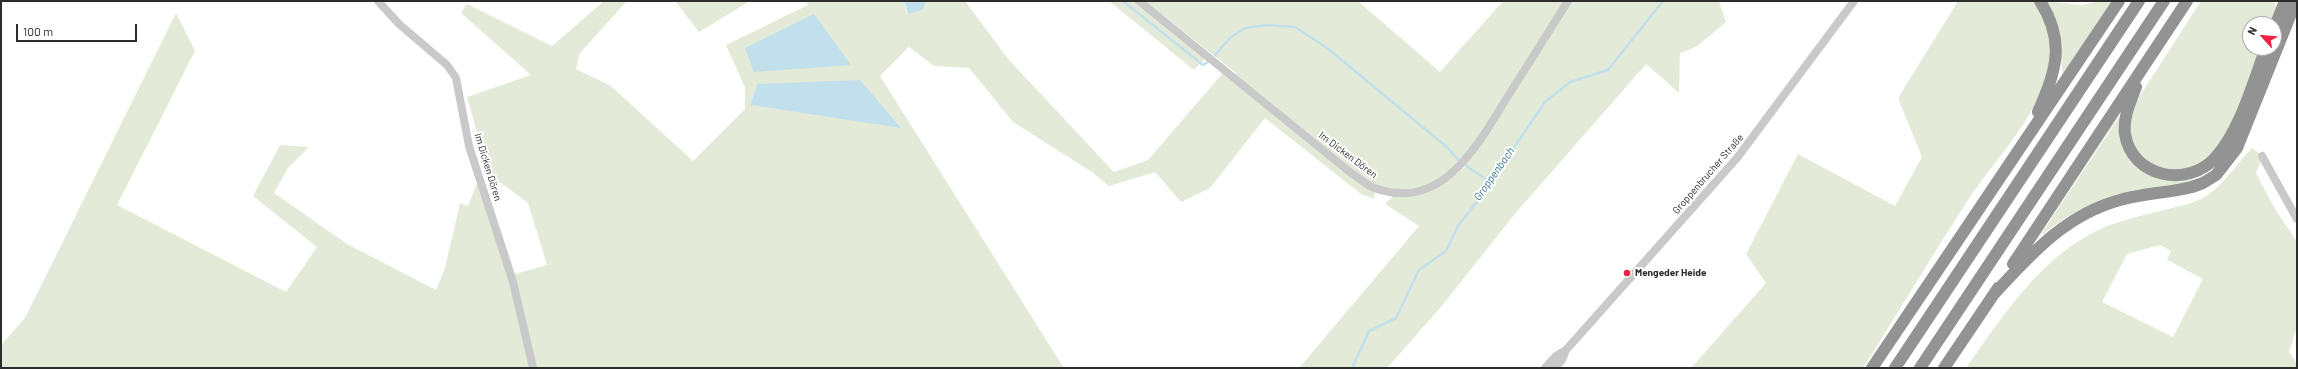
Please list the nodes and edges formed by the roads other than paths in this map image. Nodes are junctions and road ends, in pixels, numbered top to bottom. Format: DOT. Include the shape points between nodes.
graph roads {
  1 [pos="378,1"];
  2 [pos="1139,1"];
  3 [pos="1568,1"];
  4 [pos="1854,1"];
  5 [pos="2040,1"];
  6 [pos="2119,1"];
  7 [pos="2139,1"];
  8 [pos="2164,1"];
  9 [pos="2187,1"];
  10 [pos="2279,1"];
  11 [pos="2285,1"];
  12 [pos="2296,1"];
  13 [pos="2280,15"];
  14 [pos="2263,56"];
  15 [pos="2143,68"];
  16 [pos="2023,144"];
  17 [pos="2262,156"];
  18 [pos="2297,219"];
  19 [pos="1994,294"];
  20 [pos="1566,350"];
  21 [pos="533,368"];
  22 [pos="1545,368"];
  23 [pos="1555,368"];
  24 [pos="1872,368"];
  25 [pos="1895,368"];
  26 [pos="1920,368"];
  27 [pos="1944,368"];
  1 -- 21 [label="street, Im Dicken Dören" via="399,24 448,64 456,78 469,146 513,282"];
  2 -- 3 [label="street, Im Dicken Dören" via="1351,172 1372,187 1392,192 1426,189 1445,179 1463,164"];
  4 -- 20 [label="street, Groppenbrucher Straße" via="1737,158"];
  5 -- 16 [label="highway" via="2052,23 2057,55 2050,84"];
  6 -- 16 [label="highway"];
  7 -- 25 [label="highway"];
  8 -- 26 [label="highway"];
  9 -- 15 [label="highway"];
  10 -- 13 [label="highway"];
  11 -- 13 [label="highway"];
  12 -- 19 [label="highway" via="2242,136 2230,159 2216,175 2203,184 2121,199 2083,214 2064,225 2040,245"];
  14 -- 15 [label="highway" via="2235,128 2225,146 2215,159 2201,170 2188,175 2164,175 2154,172 2139,160 2127,142 2126,115"];
  15 -- 19 [label="highway"];
  16 -- 24 [label="highway"];
  17 -- 18 [label="street"];
  19 -- 27 [label="highway"];
  20 -- 22 [label="street, Groppenbrucher Straße"];
  20 -- 23 [label="street, Groppenbrucher Straße"];
}
